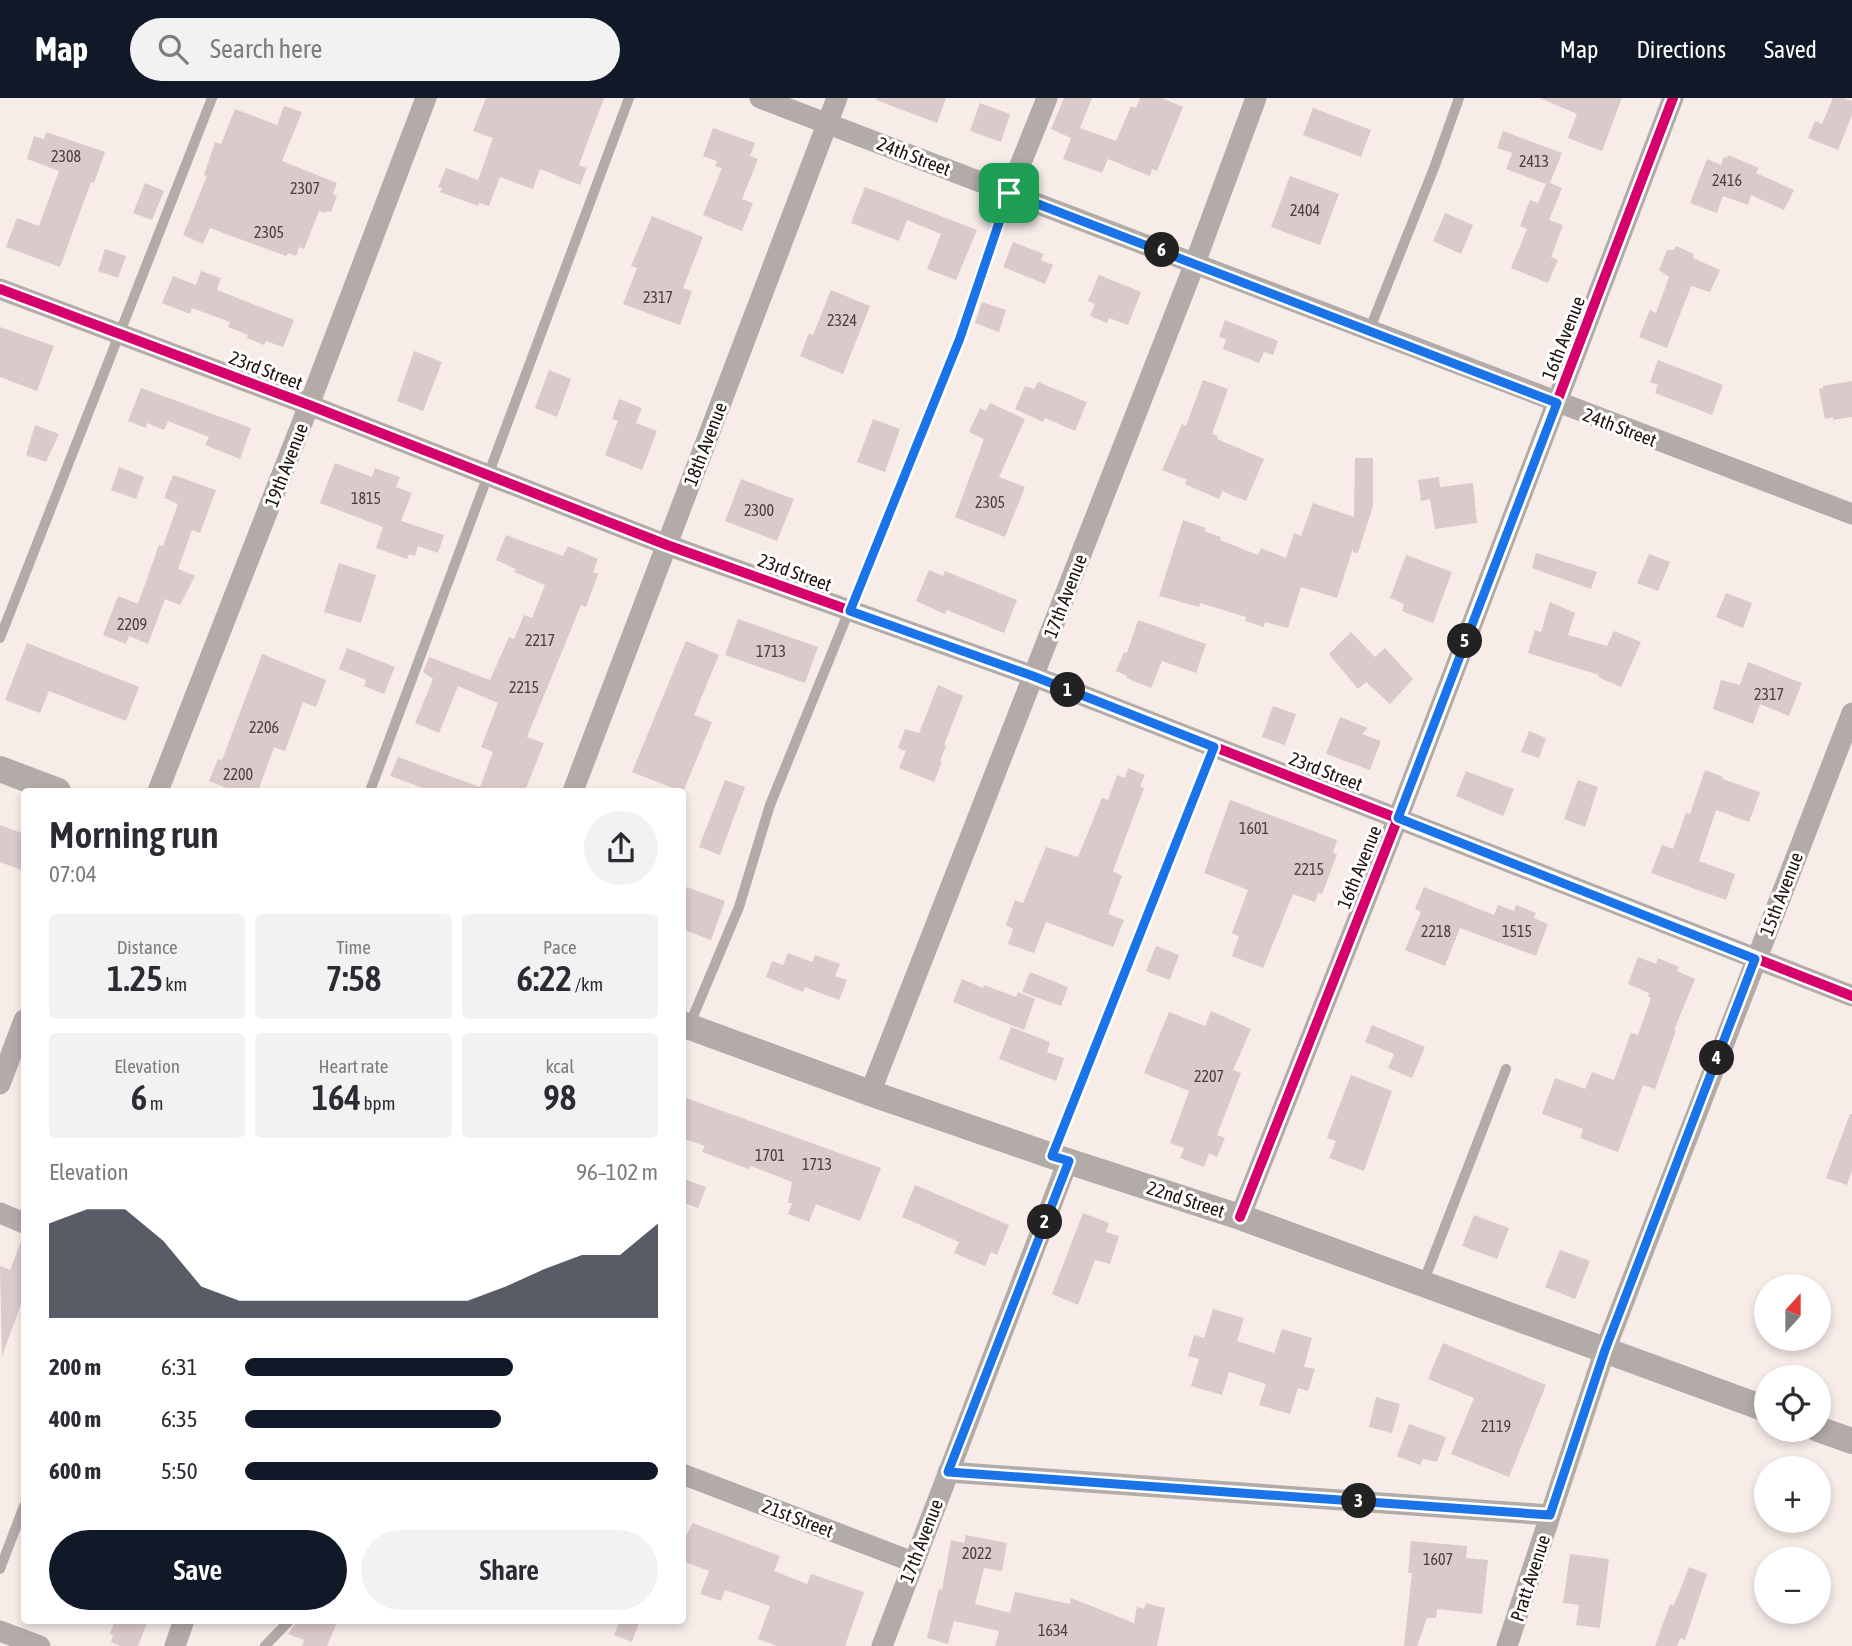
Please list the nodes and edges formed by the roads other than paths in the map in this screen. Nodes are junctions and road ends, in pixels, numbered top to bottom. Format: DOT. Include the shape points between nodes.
graph roads {
  1 [pos="212,98"];
  2 [pos="426,98"];
  3 [pos="629,98"];
  4 [pos="760,98"];
  5 [pos="837,98"];
  6 [pos="1046,98"];
  7 [pos="1256,98"];
  8 [pos="1459,98"];
  9 [pos="1673,98"];
  10 [pos="827,123"];
  11 [pos="1009,193"];
  12 [pos="1195,263"];
  13 [pos="0,289"];
  14 [pos="1369,331"];
  15 [pos="120,334"];
  16 [pos="1557,403"];
  17 [pos="309,405"];
  18 [pos="488,475"];
  19 [pos="1852,514"];
  20 [pos="667,545"];
  21 [pos="850,611"];
  22 [pos="0,638"];
  23 [pos="1033,676"];
  24 [pos="1852,713"];
  25 [pos="1214,747"];
  26 [pos="0,769"];
  27 [pos="50,788"];
  28 [pos="159,788"];
  29 [pos="371,788"];
  30 [pos="574,788"];
  31 [pos="1398,818"];
  32 [pos="1755,959"];
  33 [pos="1852,996"];
  34 [pos="686,1025"];
  35 [pos="21,1028"];
  36 [pos="1506,1069"];
  37 [pos="0,1084"];
  38 [pos="870,1093"];
  39 [pos="1060,1159"];
  40 [pos="0,1213"];
  41 [pos="1240,1217"];
  42 [pos="21,1222"];
  43 [pos="1423,1283"];
  44 [pos="1605,1350"];
  45 [pos="1754,1405"];
  46 [pos="1831,1434"];
  47 [pos="1852,1441"];
  48 [pos="948,1472"];
  49 [pos="686,1476"];
  50 [pos="21,1514"];
  51 [pos="1550,1515"];
  52 [pos="913,1562"];
  53 [pos="0,1569"];
  54 [pos="183,1624"];
  55 [pos="285,1624"];
  56 [pos="0,1631"];
  57 [pos="40,1646"];
  58 [pos="175,1646"];
  59 [pos="265,1646"];
  60 [pos="883,1646"];
  61 [pos="1507,1646"];
  1 -- 15 [label="lane"];
  2 -- 17 [label="street, 19th Avenue"];
  3 -- 18 [label="lane"];
  4 -- 10 [label="street, 24th Street"];
  5 -- 10 [label="street, 18th Avenue"];
  6 -- 11 [label="street"];
  7 -- 12 [label="street, 17th Avenue"];
  8 -- 14 [label="lane"];
  9 -- 16 [label="street, 16th Avenue"];
  10 -- 11 [label="street, 24th Street"];
  10 -- 20 [label="street, 18th Avenue"];
  11 -- 12 [label="street, 24th Street"];
  11 -- 21 [label="lane" via="960,338"];
  12 -- 14 [label="street, 24th Street"];
  12 -- 23 [label="street, 17th Avenue"];
  13 -- 15 [label="street, 23rd Street"];
  14 -- 16 [label="street, 24th Street"];
  15 -- 17 [label="street, 23rd Street"];
  15 -- 22 [label="lane"];
  16 -- 19 [label="street, 24th Street"];
  16 -- 31 [label="street, 16th Avenue"];
  17 -- 18 [label="street, 23rd Street"];
  17 -- 28 [label="street, 19th Avenue"];
  18 -- 20 [label="street, 23rd Street"];
  18 -- 29 [label="lane"];
  20 -- 21 [label="street, 23rd Street"];
  20 -- 30 [label="street, 18th Avenue"];
  21 -- 23 [label="street, 23rd Street"];
  21 -- 34 [label="lane" via="770,805 739,907"];
  23 -- 25 [label="street, 23rd Street"];
  23 -- 38 [label="street, 17th Avenue"];
  24 -- 32 [label="street, 15th Avenue"];
  25 -- 31 [label="street, 23rd Street"];
  25 -- 39 [label="lane"];
  26 -- 27 [label="street"];
  31 -- 32 [label="street, 23rd Street"];
  31 -- 41 [label="street, 16th Avenue"];
  32 -- 33 [label="street, 23rd Street"];
  32 -- 44 [label="street, 15th Avenue"];
  34 -- 38 [label="street, 22nd Street"];
  35 -- 37 [label="street"];
  36 -- 43 [label="lane"];
  38 -- 39 [label="street, 22nd Street"];
  39 -- 41 [label="street, 22nd Street"];
  39 -- 48 [label="street, 17th Avenue"];
  40 -- 42 [label="street"];
  41 -- 43 [label="street, 22nd Street"];
  43 -- 44 [label="street, 22nd Street"];
  44 -- 45 [label="street, 22nd Street"];
  44 -- 51 [label="street, Pratt Avenue"];
  46 -- 47 [label="street"];
  48 -- 51 [label="street"];
  48 -- 52 [label="street, 17th Avenue"];
  49 -- 52 [label="street, 21st Street"];
  50 -- 53 [label="lane"];
  51 -- 61 [label="street, Pratt Avenue"];
  52 -- 60 [label="street, 17th Avenue"];
  54 -- 58 [label="street"];
  55 -- 59 [label="lane"];
  56 -- 57 [label="street"];
}
